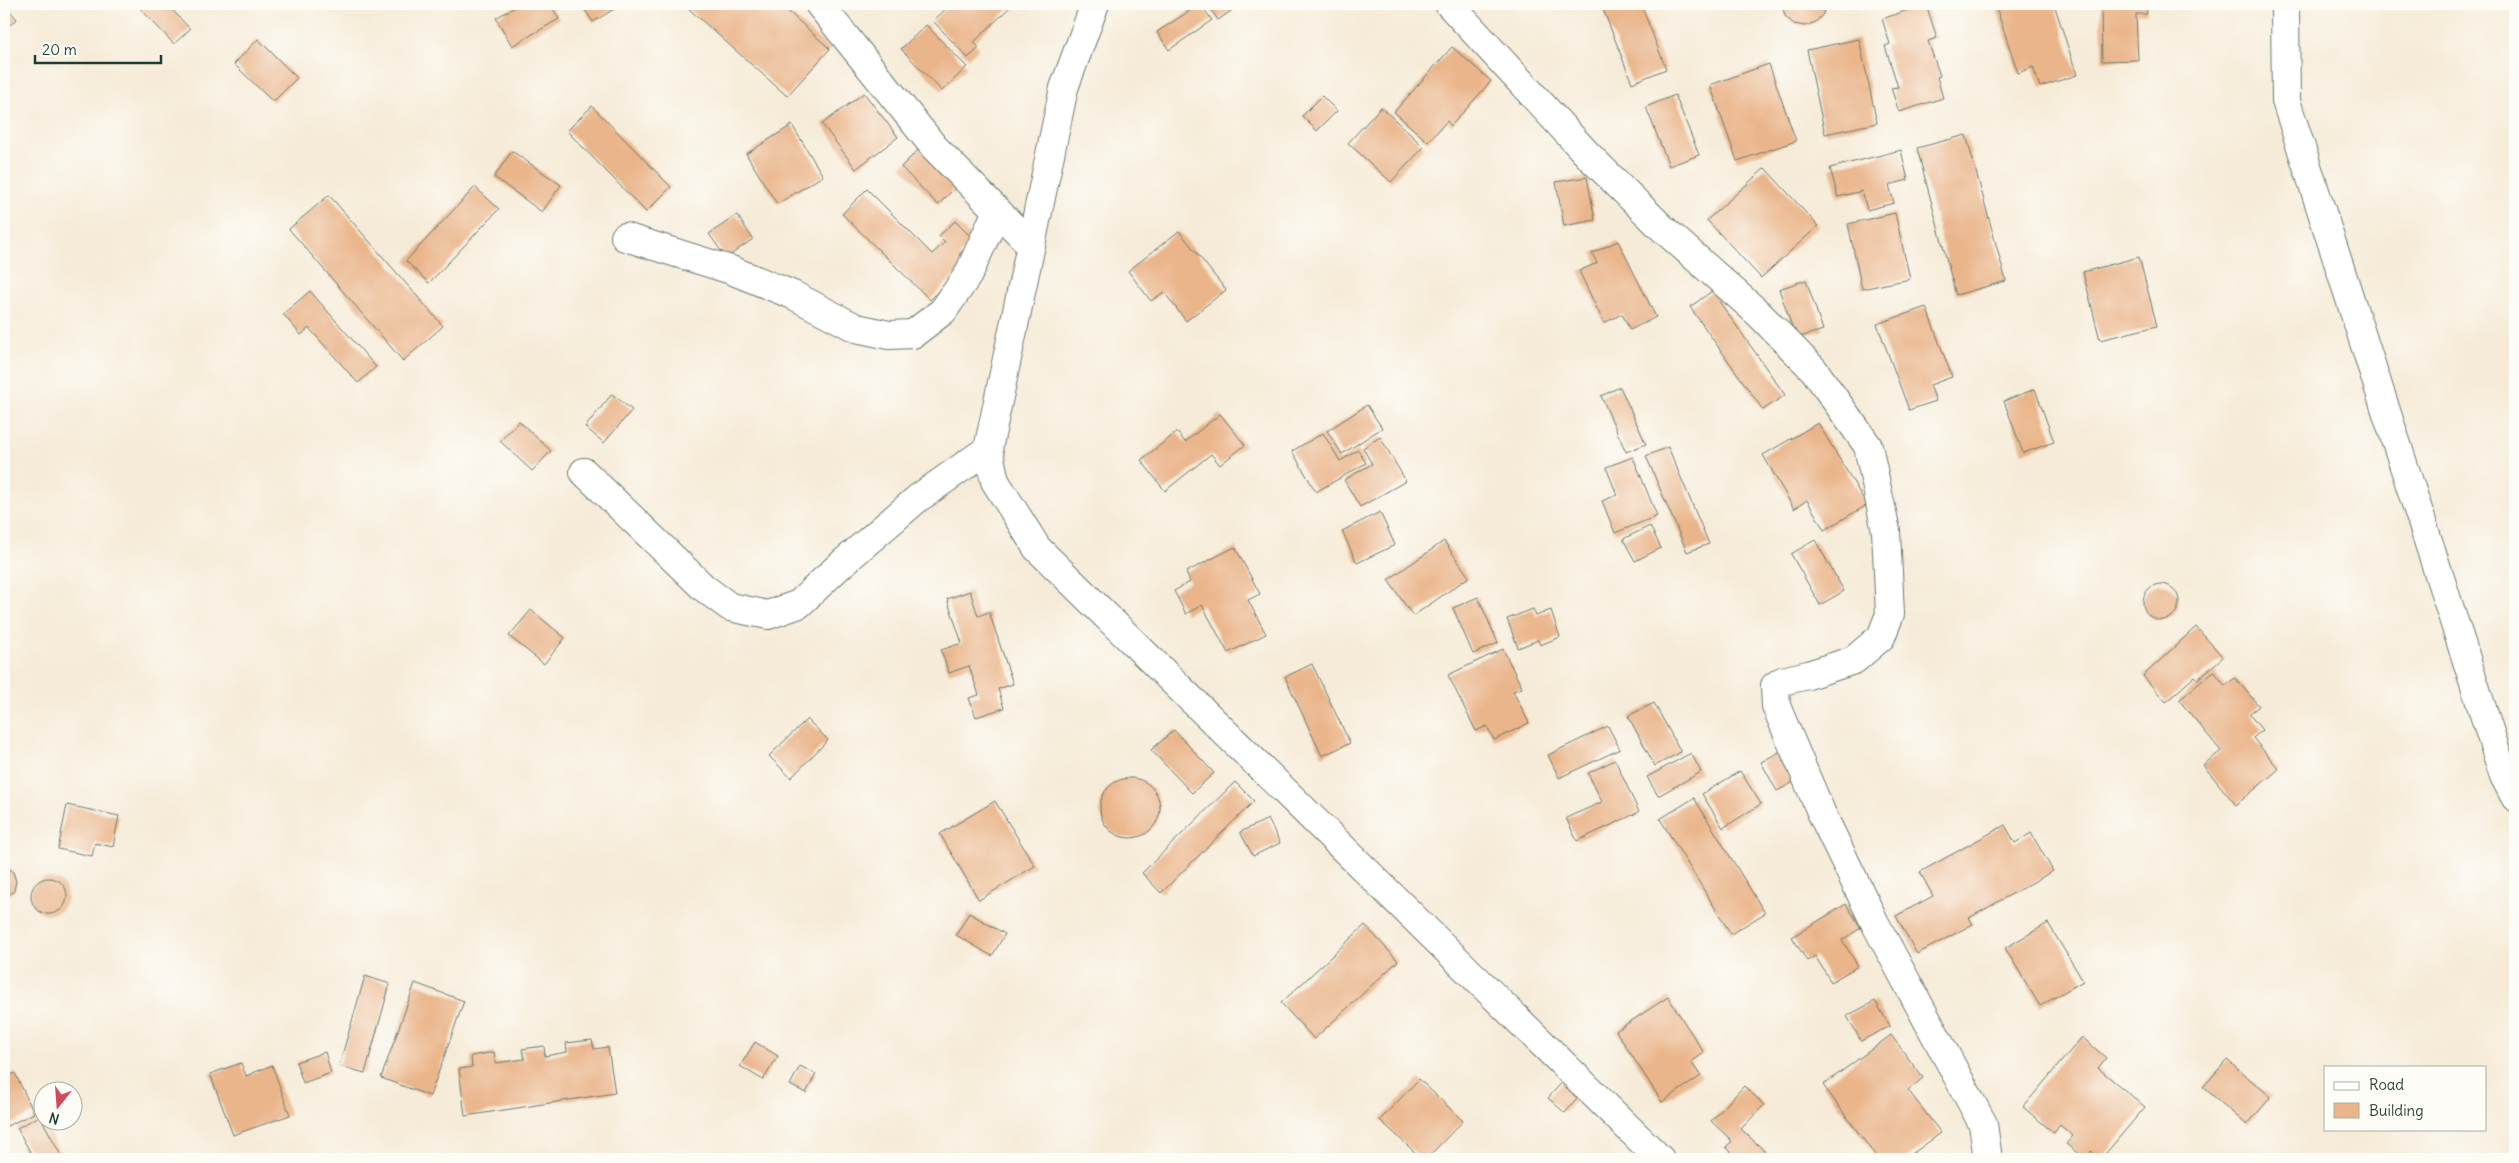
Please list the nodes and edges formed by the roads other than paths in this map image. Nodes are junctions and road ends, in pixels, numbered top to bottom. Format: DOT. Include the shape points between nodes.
graph roads {
  1 [pos="820,4"];
  2 [pos="1095,4"];
  3 [pos="1449,4"];
  4 [pos="2285,4"];
  5 [pos="997,211"];
  6 [pos="625,237"];
  7 [pos="1031,245"];
  8 [pos="988,449"];
  9 [pos="584,472"];
  10 [pos="2515,797"];
  11 [pos="1660,1159"];
  12 [pos="1988,1159"];
  1 -- 5 [label="street" via="935,148"];
  2 -- 7 [label="street" via="1064,88"];
  3 -- 12 [label="street" via="1588,155 1660,226 1758,313 1814,370 1868,446 1886,531 1890,614 1881,637 1854,660 1782,681 1775,686 1776,706 1820,812 1875,923 1983,1124"];
  4 -- 10 [label="street" via="2286,101 2504,776"];
  5 -- 6 [label="street" via="968,275 942,311 913,334 889,335 856,328 793,295 731,270"];
  5 -- 7 [label="street"];
  7 -- 8 [label="street"];
  8 -- 9 [label="street" via="916,499 799,604 768,615 730,607 704,588"];
  8 -- 11 [label="street" via="995,481 1037,548"];
}
